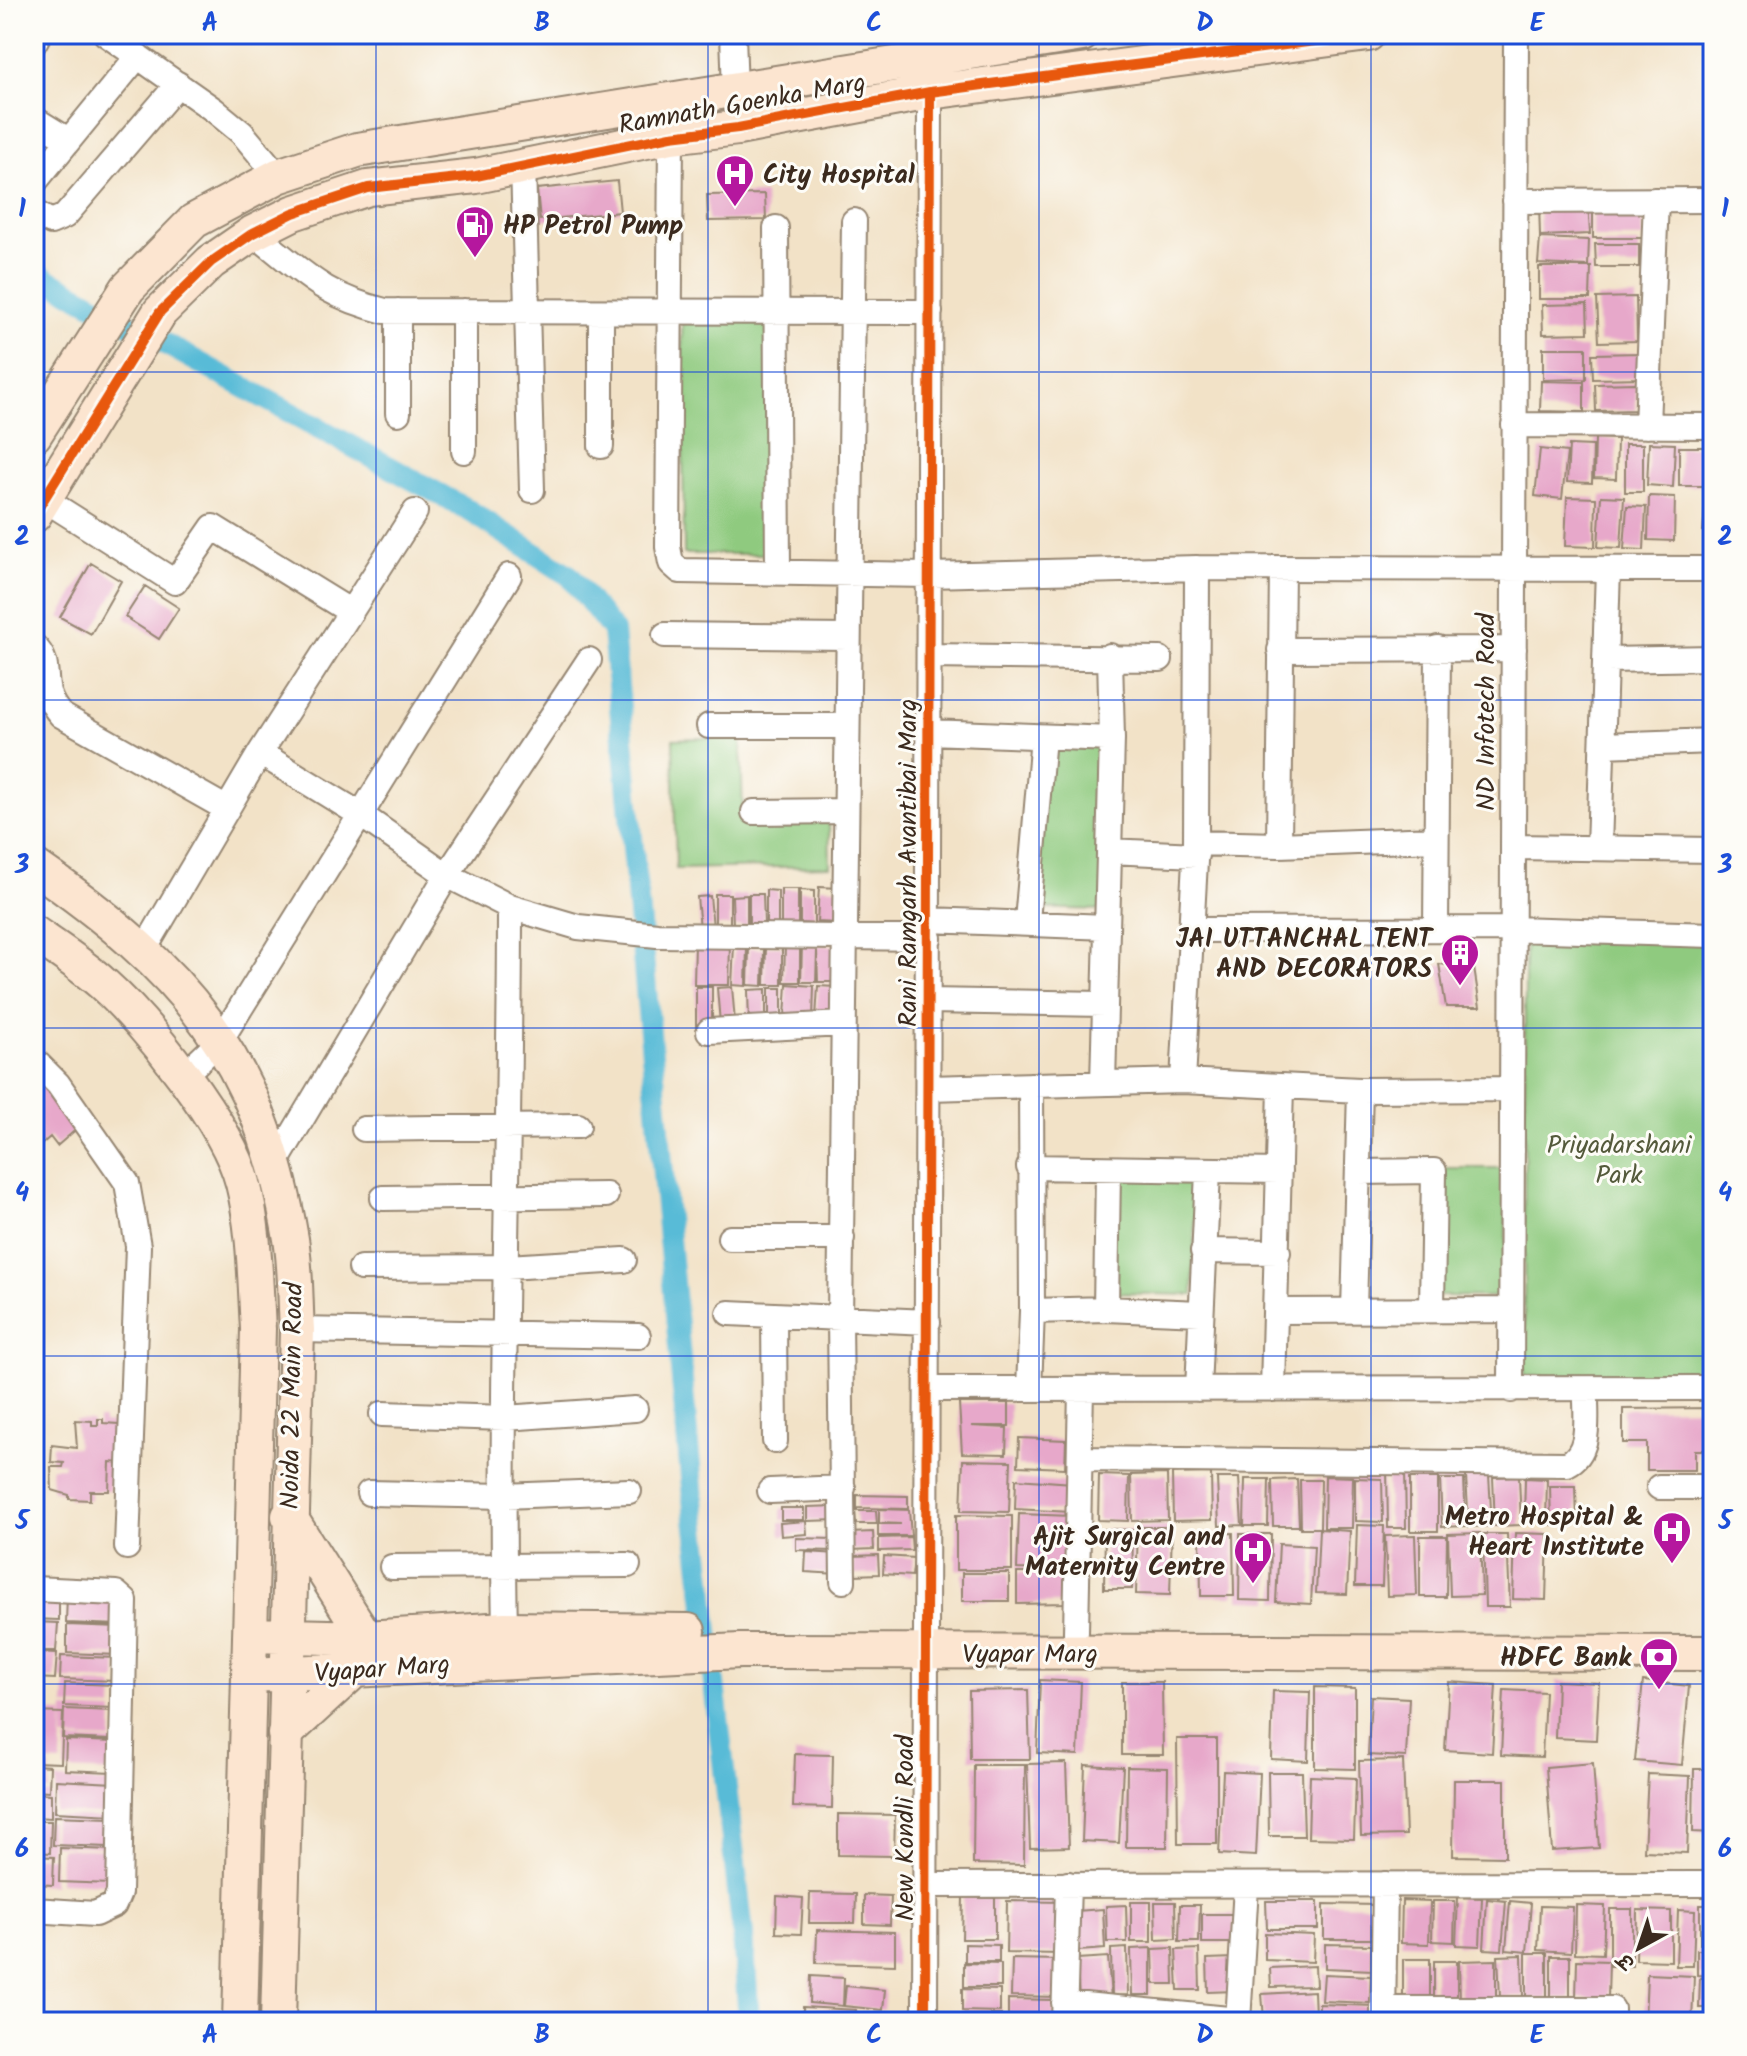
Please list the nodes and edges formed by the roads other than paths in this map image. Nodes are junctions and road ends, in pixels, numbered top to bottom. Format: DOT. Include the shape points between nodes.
graph roads {
  1 [pos="39,34"];
  2 [pos="106,34"];
  3 [pos="733,34"];
  4 [pos="1082,34"];
  5 [pos="1368,34"];
  6 [pos="1516,34"];
  7 [pos="1029,38"];
  8 [pos="34,43"];
  9 [pos="138,56"];
  10 [pos="178,84"];
  11 [pos="735,92"];
  12 [pos="930,92"];
  13 [pos="34,119"];
  14 [pos="469,133"];
  15 [pos="671,136"];
  16 [pos="68,140"];
  17 [pos="523,164"];
  18 [pos="278,176"];
  19 [pos="476,176"];
  20 [pos="34,183"];
  21 [pos="1656,200"];
  22 [pos="1713,200"];
  23 [pos="1515,201"];
  24 [pos="34,212"];
  25 [pos="854,221"];
  26 [pos="776,228"];
  27 [pos="253,233"];
  28 [pos="778,309"];
  29 [pos="398,311"];
  30 [pos="464,311"];
  31 [pos="530,312"];
  32 [pos="601,312"];
  33 [pos="852,312"];
  34 [pos="930,312"];
  35 [pos="671,313"];
  36 [pos="398,413"];
  37 [pos="1514,425"];
  38 [pos="1647,426"];
  39 [pos="1713,426"];
  40 [pos="34,435"];
  41 [pos="601,446"];
  42 [pos="464,451"];
  43 [pos="532,490"];
  44 [pos="39,507"];
  45 [pos="415,512"];
  46 [pos="1197,568"];
  47 [pos="1282,568"];
  48 [pos="1514,568"];
  49 [pos="1608,569"];
  50 [pos="1713,569"];
  51 [pos="778,572"];
  52 [pos="849,573"];
  53 [pos="929,575"];
  54 [pos="509,576"];
  55 [pos="351,612"];
  56 [pos="665,635"];
  57 [pos="848,637"];
  58 [pos="34,646"];
  59 [pos="1438,648"];
  60 [pos="1514,649"];
  61 [pos="1280,650"];
  62 [pos="929,656"];
  63 [pos="1110,656"];
  64 [pos="1713,658"];
  65 [pos="1160,659"];
  66 [pos="589,660"];
  67 [pos="1607,660"];
  68 [pos="709,726"];
  69 [pos="847,726"];
  70 [pos="929,732"];
  71 [pos="1043,737"];
  72 [pos="1112,739"];
  73 [pos="1713,741"];
  74 [pos="1603,745"];
  75 [pos="260,753"];
  76 [pos="227,809"];
  77 [pos="846,811"];
  78 [pos="754,812"];
  79 [pos="361,815"];
  80 [pos="1435,839"];
  81 [pos="1279,845"];
  82 [pos="1513,847"];
  83 [pos="1599,848"];
  84 [pos="1196,849"];
  85 [pos="1713,850"];
  86 [pos="1109,851"];
  87 [pos="34,866"];
  88 [pos="447,875"];
  89 [pos="510,907"];
  90 [pos="1027,921"];
  91 [pos="1107,927"];
  92 [pos="929,929"];
  93 [pos="1436,929"];
  94 [pos="1513,929"];
  95 [pos="1193,930"];
  96 [pos="34,933"];
  97 [pos="1713,935"];
  98 [pos="845,938"];
  99 [pos="144,950"];
  100 [pos="929,1001"];
  101 [pos="1104,1004"];
  102 [pos="843,1024"];
  103 [pos="709,1031"];
  104 [pos="220,1041"];
  105 [pos="34,1060"];
  106 [pos="182,1077"];
  107 [pos="1183,1081"];
  108 [pos="1103,1083"];
  109 [pos="1031,1085"];
  110 [pos="1281,1087"];
  111 [pos="929,1088"];
  112 [pos="1512,1089"];
  113 [pos="1360,1090"];
  114 [pos="578,1126"];
  115 [pos="510,1128"];
  116 [pos="364,1129"];
  117 [pos="275,1164"];
  118 [pos="1029,1167"];
  119 [pos="1108,1170"];
  120 [pos="1279,1171"];
  121 [pos="1208,1172"];
  122 [pos="1358,1172"];
  123 [pos="506,1195"];
  124 [pos="606,1195"];
  125 [pos="383,1198"];
  126 [pos="730,1238"];
  127 [pos="842,1238"];
  128 [pos="1203,1251"];
  129 [pos="1278,1252"];
  130 [pos="624,1260"];
  131 [pos="507,1267"];
  132 [pos="361,1268"];
  133 [pos="1106,1309"];
  134 [pos="1432,1309"];
  135 [pos="1354,1310"];
  136 [pos="1511,1310"];
  137 [pos="1032,1311"];
  138 [pos="1277,1311"];
  139 [pos="729,1313"];
  140 [pos="1200,1313"];
  141 [pos="774,1315"];
  142 [pos="840,1319"];
  143 [pos="928,1322"];
  144 [pos="297,1330"];
  145 [pos="504,1336"];
  146 [pos="638,1336"];
  147 [pos="1713,1388"];
  148 [pos="928,1389"];
  149 [pos="1029,1389"];
  150 [pos="1081,1389"];
  151 [pos="1198,1389"];
  152 [pos="1273,1389"];
  153 [pos="1511,1390"];
  154 [pos="1586,1390"];
  155 [pos="635,1409"];
  156 [pos="382,1414"];
  157 [pos="505,1418"];
  158 [pos="775,1441"];
  159 [pos="1080,1459"];
  160 [pos="1659,1487"];
  161 [pos="1713,1487"];
  162 [pos="843,1488"];
  163 [pos="629,1491"];
  164 [pos="770,1491"];
  165 [pos="369,1493"];
  166 [pos="504,1496"];
  167 [pos="289,1515"];
  168 [pos="127,1547"];
  169 [pos="628,1565"];
  170 [pos="392,1567"];
  171 [pos="504,1567"];
  172 [pos="843,1581"];
  173 [pos="34,1589"];
  174 [pos="505,1629"];
  175 [pos="1076,1632"];
  176 [pos="1713,1632"];
  177 [pos="252,1635"];
  178 [pos="287,1635"];
  179 [pos="366,1638"];
  180 [pos="682,1642"];
  181 [pos="928,1644"];
  182 [pos="1713,1653"];
  183 [pos="355,1670"];
  184 [pos="251,1675"];
  185 [pos="286,1675"];
  186 [pos="285,1734"];
  187 [pos="1068,1884"];
  188 [pos="1385,1884"];
  189 [pos="1713,1884"];
  190 [pos="926,1885"];
  191 [pos="1246,1886"];
  192 [pos="34,1910"];
  193 [pos="1064,2013"];
  194 [pos="1383,2016"];
  195 [pos="1238,2021"];
  196 [pos="240,2022"];
  197 [pos="278,2022"];
  198 [pos="925,2022"];
  199 [pos="1612,2022"];
  1 -- 8 [label="street"];
  2 -- 9 [label="street"];
  3 -- 11 [label="street"];
  4 -- 7 [label="street, Ramnath Goenka Marg"];
  5 -- 12 [label="street, Ramnath Goenka Marg"];
  6 -- 23 [label="street, ND Infotech Road"];
  7 -- 11 [label="street, Ramnath Goenka Marg"];
  9 -- 10 [label="street"];
  9 -- 16 [label="street"];
  10 -- 18 [label="street" via="242,133"];
  10 -- 24 [label="street" via="65,216 51,222"];
  11 -- 14 [label="street, Ramnath Goenka Marg"];
  12 -- 15 [label="street, Ramnath Goenka Marg"];
  12 -- 34 [label="street, Rani Ramgarh Avantibai Marg"];
  13 -- 16 [label="street"];
  14 -- 18 [label="street, Ramnath Goenka Marg" via="357,150"];
  14 -- 19 [label="street"];
  15 -- 17 [label="street, Ramnath Goenka Marg"];
  15 -- 35 [label="street"];
  16 -- 20 [label="street"];
  17 -- 19 [label="street, Ramnath Goenka Marg"];
  17 -- 31 [label="street"];
  18 -- 40 [label="street, Ramnath Goenka Marg" via="194,221 128,288"];
  19 -- 27 [label="street, Ramnath Goenka Marg" via="368,188 293,213"];
  21 -- 22 [label="street"];
  21 -- 23 [label="street"];
  21 -- 38 [label="street"];
  23 -- 37 [label="street, ND Infotech Road"];
  25 -- 33 [label="street"];
  26 -- 28 [label="street"];
  27 -- 29 [label="street" via="315,285 348,302"];
  27 -- 44 [label="street, Ramnath Goenka Marg" via="211,262 160,312"];
  28 -- 33 [label="street"];
  28 -- 35 [label="street"];
  28 -- 51 [label="street"];
  29 -- 30 [label="street"];
  29 -- 36 [label="street"];
  30 -- 31 [label="street"];
  30 -- 42 [label="street"];
  31 -- 32 [label="street"];
  31 -- 43 [label="street"];
  32 -- 35 [label="street"];
  32 -- 41 [label="street"];
  33 -- 34 [label="street"];
  33 -- 52 [label="street"];
  34 -- 53 [label="street, Rani Ramgarh Avantibai Marg"];
  35 -- 51 [label="street" via="671,563 693,574"];
  37 -- 38 [label="street"];
  37 -- 48 [label="street, ND Infotech Road"];
  38 -- 39 [label="street"];
  44 -- 55 [label="street" via="175,582 213,527"];
  45 -- 55 [label="street"];
  46 -- 47 [label="street"];
  46 -- 53 [label="street"];
  46 -- 84 [label="street"];
  47 -- 48 [label="street"];
  47 -- 61 [label="street"];
  48 -- 49 [label="street"];
  48 -- 60 [label="street, ND Infotech Road"];
  49 -- 50 [label="street"];
  49 -- 67 [label="street"];
  51 -- 52 [label="street"];
  52 -- 53 [label="street"];
  52 -- 57 [label="street"];
  53 -- 62 [label="street, Rani Ramgarh Avantibai Marg"];
  54 -- 79 [label="street"];
  55 -- 75 [label="street"];
  56 -- 57 [label="street"];
  57 -- 69 [label="street"];
  58 -- 76 [label="street" via="44,660 45,691 61,715"];
  59 -- 60 [label="street"];
  59 -- 61 [label="street"];
  59 -- 80 [label="street"];
  60 -- 82 [label="street, ND Infotech Road"];
  61 -- 81 [label="street"];
  62 -- 63 [label="street"];
  62 -- 70 [label="street, Rani Ramgarh Avantibai Marg"];
  63 -- 65 [label="street"];
  63 -- 72 [label="street"];
  64 -- 67 [label="street"];
  66 -- 88 [label="street"];
  67 -- 74 [label="street"];
  68 -- 69 [label="street"];
  69 -- 77 [label="street"];
  70 -- 71 [label="street"];
  70 -- 92 [label="street, Rani Ramgarh Avantibai Marg"];
  71 -- 72 [label="street"];
  71 -- 90 [label="street"];
  72 -- 86 [label="street"];
  73 -- 74 [label="street"];
  74 -- 83 [label="street"];
  75 -- 76 [label="street"];
  75 -- 79 [label="street"];
  76 -- 99 [label="street"];
  77 -- 78 [label="street"];
  77 -- 98 [label="street"];
  79 -- 88 [label="street"];
  79 -- 104 [label="street"];
  80 -- 81 [label="street"];
  80 -- 93 [label="street"];
  81 -- 84 [label="street"];
  82 -- 83 [label="street"];
  82 -- 94 [label="street, ND Infotech Road"];
  83 -- 85 [label="street"];
  84 -- 86 [label="street"];
  84 -- 95 [label="street"];
  86 -- 91 [label="street"];
  87 -- 99 [label="street, Noida 22 Main Road"];
  88 -- 89 [label="street"];
  88 -- 117 [label="street"];
  89 -- 98 [label="street" via="613,933"];
  89 -- 115 [label="street"];
  90 -- 91 [label="street"];
  90 -- 92 [label="street"];
  91 -- 101 [label="street"];
  92 -- 98 [label="street"];
  92 -- 100 [label="street, Rani Ramgarh Avantibai Marg"];
  93 -- 94 [label="street"];
  93 -- 95 [label="street"];
  94 -- 97 [label="street"];
  94 -- 112 [label="street, ND Infotech Road"];
  95 -- 107 [label="street"];
  96 -- 106 [label="street, Noida 22 Main Road" via="104,984"];
  98 -- 102 [label="street"];
  99 -- 104 [label="street, Noida 22 Main Road" via="203,1014"];
  100 -- 101 [label="street"];
  100 -- 111 [label="street, Rani Ramgarh Avantibai Marg"];
  101 -- 108 [label="street"];
  102 -- 103 [label="street"];
  102 -- 127 [label="street"];
  104 -- 106 [label="street"];
  104 -- 117 [label="street, Noida 22 Main Road" via="242,1076"];
  105 -- 168 [label="street" via="66,1094 127,1183 138,1246"];
  106 -- 177 [label="street, Noida 22 Main Road" via="213,1120 242,1180 253,1242 258,1329"];
  107 -- 108 [label="street"];
  107 -- 110 [label="street"];
  108 -- 109 [label="street"];
  109 -- 111 [label="street"];
  109 -- 118 [label="street"];
  110 -- 113 [label="street"];
  110 -- 120 [label="street"];
  111 -- 143 [label="street, Rani Ramgarh Avantibai Marg"];
  112 -- 113 [label="street"];
  112 -- 136 [label="street, ND Infotech Road"];
  113 -- 122 [label="street"];
  114 -- 115 [label="street"];
  115 -- 116 [label="street"];
  115 -- 123 [label="street"];
  117 -- 144 [label="street, Noida 22 Main Road" via="292,1242"];
  118 -- 119 [label="street"];
  118 -- 137 [label="street"];
  119 -- 121 [label="street"];
  119 -- 133 [label="street"];
  120 -- 121 [label="street"];
  120 -- 129 [label="street"];
  121 -- 128 [label="street"];
  122 -- 134 [label="street" via="1434,1171"];
  122 -- 135 [label="street"];
  123 -- 124 [label="street"];
  123 -- 125 [label="street"];
  123 -- 131 [label="street"];
  126 -- 127 [label="street"];
  127 -- 142 [label="street"];
  128 -- 129 [label="street"];
  128 -- 140 [label="street"];
  129 -- 138 [label="street"];
  130 -- 131 [label="street"];
  131 -- 132 [label="street"];
  131 -- 145 [label="street"];
  133 -- 137 [label="street"];
  133 -- 140 [label="street"];
  134 -- 135 [label="street"];
  134 -- 136 [label="street"];
  135 -- 138 [label="street"];
  136 -- 153 [label="street, ND Infotech Road"];
  137 -- 149 [label="street"];
  138 -- 152 [label="street"];
  139 -- 141 [label="street"];
  140 -- 151 [label="street"];
  141 -- 142 [label="street"];
  141 -- 158 [label="street"];
  142 -- 143 [label="street"];
  142 -- 162 [label="street"];
  143 -- 148 [label="street, Rani Ramgarh Avantibai Marg"];
  144 -- 145 [label="street"];
  144 -- 167 [label="street, Noida 22 Main Road"];
  145 -- 146 [label="street"];
  145 -- 157 [label="street"];
  147 -- 154 [label="street"];
  148 -- 149 [label="street"];
  148 -- 181 [label="street, Rani Ramgarh Avantibai Marg"];
  149 -- 150 [label="street"];
  150 -- 151 [label="street"];
  150 -- 159 [label="street"];
  151 -- 152 [label="street"];
  152 -- 153 [label="street"];
  153 -- 154 [label="street"];
  154 -- 159 [label="street" via="1583,1449 1567,1464"];
  155 -- 157 [label="street"];
  156 -- 157 [label="street"];
  157 -- 166 [label="street"];
  159 -- 175 [label="street"];
  160 -- 161 [label="street"];
  162 -- 164 [label="street"];
  162 -- 172 [label="street"];
  163 -- 166 [label="street"];
  165 -- 166 [label="street"];
  166 -- 171 [label="street"];
  167 -- 178 [label="street, Noida 22 Main Road"];
  167 -- 179 [label="street"];
  169 -- 171 [label="street"];
  170 -- 171 [label="street"];
  171 -- 174 [label="street"];
  173 -- 192 [label="street" via="116,1593 125,1601 119,1893 114,1905 95,1914"];
  174 -- 179 [label="street, Vyapar Marg"];
  174 -- 180 [label="street, Vyapar Marg"];
  175 -- 176 [label="street, Vyapar Marg"];
  175 -- 181 [label="street, Vyapar Marg"];
  177 -- 178 [label="street, Vyapar Marg"];
  177 -- 184 [label="street, Noida 22 Main Road"];
  178 -- 179 [label="street, Vyapar Marg"];
  178 -- 185 [label="street, Noida 22 Main Road"];
  180 -- 181 [label="street, Vyapar Marg"];
  180 -- 183 [label="street, Vyapar Marg"];
  181 -- 182 [label="street, Vyapar Marg"];
  181 -- 190 [label="street, New Kondli Road"];
  183 -- 185 [label="street, Vyapar Marg"];
  183 -- 186 [label="street"];
  184 -- 185 [label="street, Vyapar Marg"];
  184 -- 196 [label="street, Noida 22 Main Road"];
  185 -- 186 [label="street, Noida 22 Main Road"];
  186 -- 197 [label="street, Noida 22 Main Road"];
  187 -- 190 [label="street"];
  187 -- 191 [label="street"];
  187 -- 193 [label="street"];
  188 -- 189 [label="street"];
  188 -- 191 [label="street"];
  188 -- 194 [label="street"];
  190 -- 198 [label="street, New Kondli Road"];
  191 -- 195 [label="street"];
  193 -- 195 [label="street"];
  194 -- 199 [label="street" via="1612,2009"];
}
